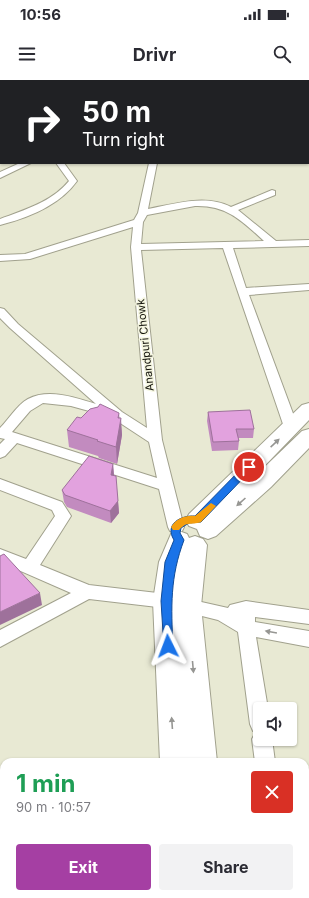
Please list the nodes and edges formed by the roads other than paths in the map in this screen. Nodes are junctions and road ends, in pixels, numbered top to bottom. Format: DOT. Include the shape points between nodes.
graph roads {
  1 [pos="61,164"];
  2 [pos="153,164"];
  3 [pos="13,165"];
  4 [pos="0,175"];
  5 [pos="272,194"];
  6 [pos="231,210"];
  7 [pos="140,217"];
  8 [pos="0,222"];
  9 [pos="309,243"];
  10 [pos="274,244"];
  11 [pos="227,245"];
  12 [pos="136,247"];
  13 [pos="0,258"];
  14 [pos="309,287"];
  15 [pos="242,292"];
  16 [pos="0,311"];
  17 [pos="309,409"];
  18 [pos="117,415"];
  19 [pos="300,432"];
  20 [pos="6,435"];
  21 [pos="155,440"];
  22 [pos="0,453"];
  23 [pos="0,484"];
  24 [pos="166,486"];
  25 [pos="191,532"];
  26 [pos="0,555"];
  27 [pos="30,567"];
  28 [pos="87,592"];
  29 [pos="177,603"];
  30 [pos="246,608"];
  31 [pos="222,613"];
  32 [pos="309,617"];
  33 [pos="246,628"];
  34 [pos="0,639"];
  35 [pos="309,639"];
  36 [pos="257,702"];
  37 [pos="263,746"];
  38 [pos="175,758"];
  39 [pos="201,758"];
  40 [pos="265,758"];
  1 -- 8 [label="street" via="73,181 70,187 45,203"];
  2 -- 7 [label="street, Anandpuri Chowk"];
  3 -- 4 [label="street"];
  5 -- 6 [label="street"];
  6 -- 7 [label="street" via="202,203"];
  6 -- 10 [label="street"];
  7 -- 12 [label="street, Anandpuri Chowk"];
  7 -- 13 [label="street" via="26,257"];
  9 -- 10 [label="street"];
  10 -- 11 [label="street"];
  11 -- 12 [label="street"];
  11 -- 15 [label="street"];
  12 -- 21 [label="street, Anandpuri Chowk"];
  14 -- 15 [label="street"];
  15 -- 19 [label="street"];
  16 -- 18 [label="street"];
  17 -- 19 [label="main road"];
  18 -- 20 [label="street" via="54,398 44,398 32,403"];
  18 -- 21 [label="street"];
  19 -- 25 [label="main road" via="263,482"];
  20 -- 22 [label="street"];
  20 -- 24 [label="street"];
  21 -- 24 [label="street, Anandpuri Chowk"];
  23 -- 27 [label="street" via="56,506 63,516"];
  24 -- 25 [label="street, Anandpuri Chowk"];
  25 -- 29 [label="main road"];
  26 -- 27 [label="street"];
  27 -- 28 [label="street"];
  28 -- 29 [label="street"];
  28 -- 34 [label="street"];
  29 -- 31 [label="street"];
  38 -- 29 [label="main road, one-way"];
  29 -- 39 [label="main road, one-way"];
  30 -- 31 [label="street"];
  30 -- 32 [label="street"];
  30 -- 33 [label="street"];
  31 -- 33 [label="street"];
  35 -- 33 [label="street, one-way"];
  33 -- 36 [label="street"];
  37 -- 40 [label="street"];
}
